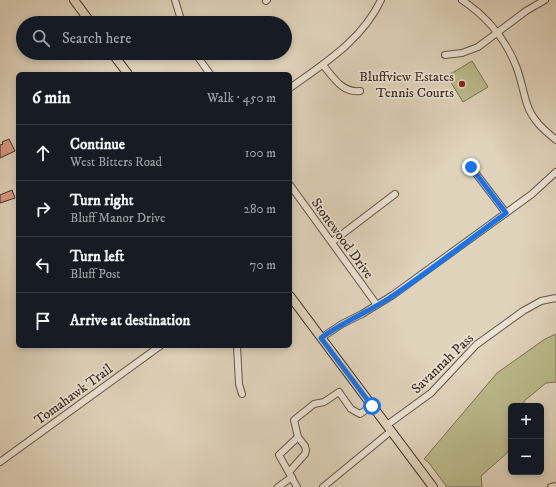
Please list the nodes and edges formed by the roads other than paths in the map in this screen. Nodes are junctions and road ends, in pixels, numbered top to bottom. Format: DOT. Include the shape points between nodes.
graph roads {
  1 [pos="74,0"];
  2 [pos="175,0"];
  3 [pos="381,0"];
  4 [pos="462,0"];
  5 [pos="545,0"];
  6 [pos="86,16"];
  7 [pos="180,16"];
  8 [pos="498,32"];
  9 [pos="445,55"];
  10 [pos="117,60"];
  11 [pos="200,60"];
  12 [pos="323,64"];
  13 [pos="126,72"];
  14 [pos="209,72"];
  15 [pos="292,87"];
  16 [pos="360,91"];
  17 [pos="556,140"];
  18 [pos="471,167"];
  19 [pos="556,172"];
  20 [pos="292,188"];
  21 [pos="395,194"];
  22 [pos="506,213"];
  23 [pos="332,242"];
  24 [pos="556,298"];
  25 [pos="292,299"];
  26 [pos="377,305"];
  27 [pos="321,338"];
  28 [pos="157,348"];
  29 [pos="237,348"];
  30 [pos="242,394"];
  31 [pos="372,406"];
  32 [pos="389,428"];
  33 [pos="298,437"];
  34 [pos="0,462"];
  35 [pos="291,475"];
  36 [pos="556,486"];
  37 [pos="278,487"];
  38 [pos="297,487"];
  39 [pos="323,487"];
  40 [pos="433,487"];
  41 [pos="551,487"];
  1 -- 6 [label="main road"];
  2 -- 7 [label="street"];
  3 -- 12 [label="street" via="361,31"];
  4 -- 8 [label="street"];
  5 -- 8 [label="street"];
  8 -- 9 [label="street" via="478,47"];
  8 -- 17 [label="street" via="516,65 532,116"];
  10 -- 13 [label="main road"];
  11 -- 14 [label="street"];
  12 -- 15 [label="street"];
  12 -- 16 [label="street" via="344,88 354,92"];
  18 -- 22 [label="street"];
  19 -- 22 [label="street"];
  20 -- 23 [label="street, Stonewood Drive"];
  21 -- 23 [label="street"];
  22 -- 26 [label="street"];
  23 -- 26 [label="street, Stonewood Drive"];
  24 -- 32 [label="street, Savannah Pass" via="541,301 523,311 476,345 431,393"];
  25 -- 27 [label="main road"];
  26 -- 27 [label="street"];
  27 -- 31 [label="main road"];
  28 -- 34 [label="street, Tomahawk Trail"];
  29 -- 30 [label="street"];
  31 -- 32 [label="main road"];
  31 -- 33 [label="street" via="360,414 351,409 338,392 324,402 314,404 294,420"];
  32 -- 39 [label="street, Savannah Pass"];
  32 -- 40 [label="main road"];
  33 -- 35 [label="street" via="305,446 305,454"];
  33 -- 35 [label="street" via="279,455"];
  35 -- 37 [label="street"];
  35 -- 38 [label="street"];
  36 -- 41 [label="street"];
}
